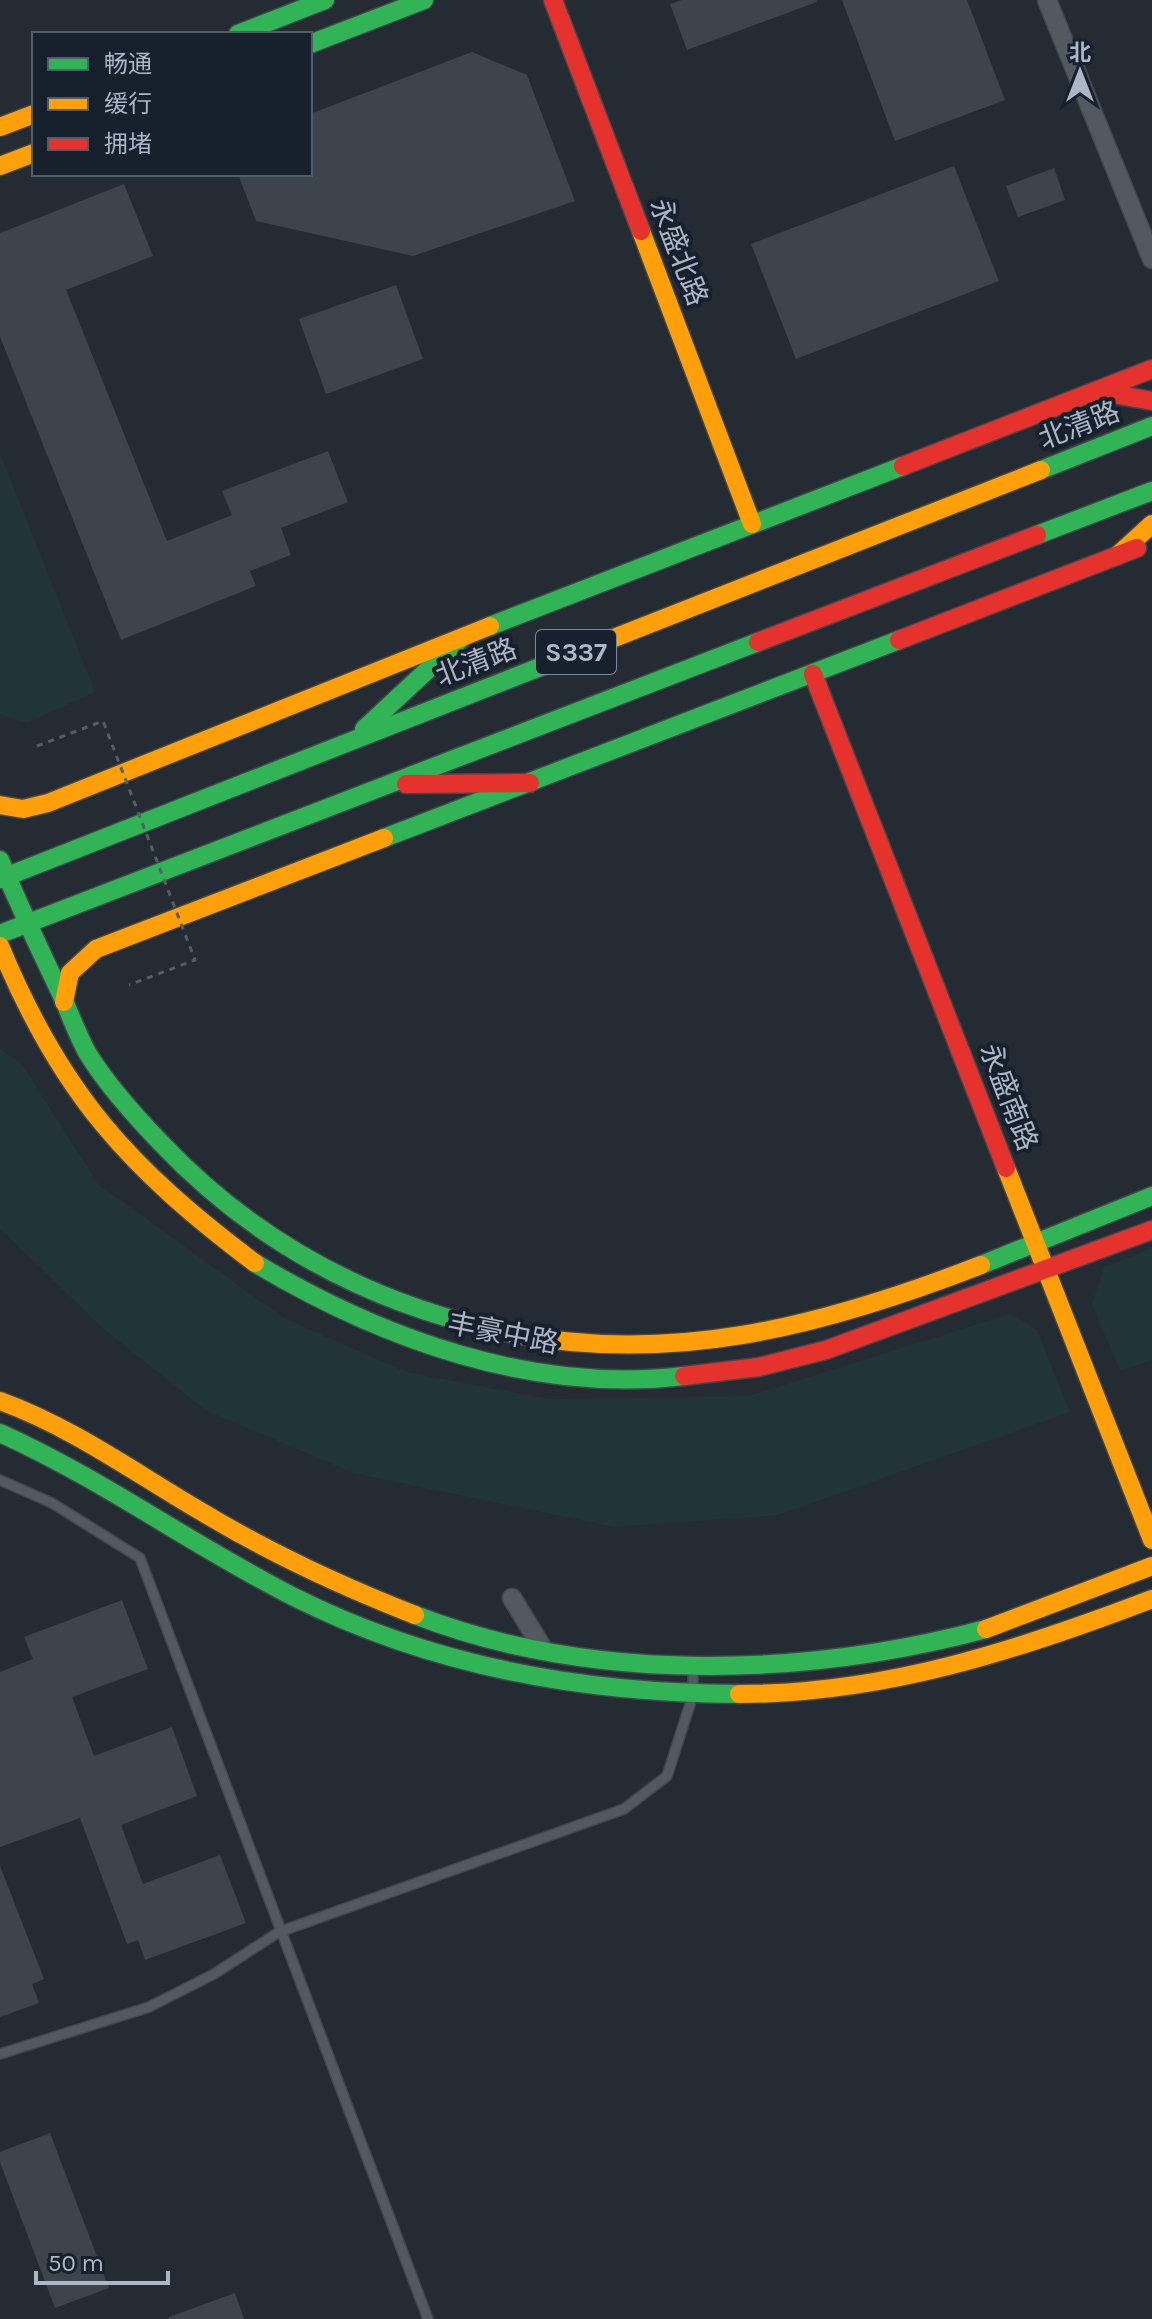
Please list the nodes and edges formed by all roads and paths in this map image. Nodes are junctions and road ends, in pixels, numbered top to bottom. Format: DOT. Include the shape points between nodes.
graph roads {
  1 [pos="325,0"];
  2 [pos="424,0"];
  3 [pos="553,0"];
  4 [pos="1047,0"];
  5 [pos="243,32"];
  6 [pos="312,43"];
  7 [pos="32,115"];
  8 [pos="0,127"];
  9 [pos="32,154"];
  10 [pos="0,166"];
  11 [pos="1152,259"];
  12 [pos="1152,369"];
  13 [pos="1096,391"];
  14 [pos="1152,401"];
  15 [pos="1152,426"];
  16 [pos="1152,491"];
  17 [pos="752,524"];
  18 [pos="1152,524"];
  19 [pos="1152,542"];
  20 [pos="1118,555"];
  21 [pos="463,637"];
  22 [pos="813,674"];
  23 [pos="352,741"];
  24 [pos="37,746"];
  25 [pos="530,783"];
  26 [pos="389,784"];
  27 [pos="0,805"];
  28 [pos="2,872"];
  29 [pos="25,924"];
  30 [pos="0,934"];
  31 [pos="0,946"];
  32 [pos="129,985"];
  33 [pos="64,1002"];
  34 [pos="9,1005"];
  35 [pos="28,1014"];
  36 [pos="1152,1196"];
  37 [pos="1152,1230"];
  38 [pos="1036,1243"];
  39 [pos="1047,1271"];
  40 [pos="0,1401"];
  41 [pos="0,1433"];
  42 [pos="0,1480"];
  43 [pos="1152,1540"];
  44 [pos="1152,1566"];
  45 [pos="512,1598"];
  46 [pos="1152,1599"];
  47 [pos="543,1649"];
  48 [pos="693,1666"];
  49 [pos="693,1695"];
  50 [pos="279,1932"];
  51 [pos="0,2054"];
  52 [pos="428,2319"];
  1 -- 5 [label="street"];
  2 -- 6 [label="street"];
  3 -- 17 [label="street, 永盛北路"];
  4 -- 11 [label="street"];
  7 -- 8 [label="street"];
  9 -- 10 [label="street"];
  12 -- 13 [label="street, 北清路"];
  13 -- 14 [label="street"];
  13 -- 17 [label="street, 北清路"];
  15 -- 23 [label="street, 北清路 / S337"];
  16 -- 26 [label="street, S337"];
  17 -- 21 [label="street, 北清路"];
  18 -- 20 [label="street"];
  19 -- 20 [label="street"];
  20 -- 22 [label="street"];
  21 -- 23 [label="street"];
  21 -- 27 [label="street, 北清路" via="48,803 23,809"];
  22 -- 25 [label="street"];
  22 -- 38 [label="street, 永盛南路"];
  23 -- 28 [label="street, 北清路 / S337"];
  24 -- 32 [label="path, bridge" via="103,721 109,736 195,960"];
  25 -- 26 [label="street"];
  25 -- 33 [label="street" via="96,949 70,973"];
  26 -- 29 [label="street, S337"];
  28 -- 29 [label="street, 丰豪中路"];
  29 -- 30 [label="street, S337"];
  29 -- 33 [label="street, 丰豪中路"];
  31 -- 35 [label="street, 丰豪中路"];
  33 -- 38 [label="street, 丰豪中路" via="89,1054 121,1098 162,1147 242,1219 323,1273 406,1307 493,1333 624,1345 688,1345 757,1334 831,1316"];
  34 -- 35 [label="street"];
  35 -- 39 [label="street, 丰豪中路" via="101,1125 218,1240 350,1318 455,1355 577,1375 693,1375 759,1367 845,1345"];
  36 -- 38 [label="street, 丰豪中路"];
  37 -- 39 [label="street, 丰豪中路"];
  38 -- 39 [label="street, 永盛南路"];
  39 -- 43 [label="street, 永盛南路"];
  40 -- 47 [label="street" via="88,1441 207,1515 346,1588 475,1636"];
  41 -- 49 [label="street" via="70,1465 246,1573 402,1642 549,1678"];
  42 -- 50 [label="lane" via="52,1503 140,1558"];
  44 -- 48 [label="street" via="985,1629 907,1648 804,1662"];
  45 -- 47 [label="street"];
  46 -- 49 [label="street" via="986,1657 897,1679 803,1692"];
  47 -- 48 [label="street"];
  48 -- 49 [label="lane"];
  49 -- 50 [label="lane" via="667,1776 624,1809"];
  50 -- 51 [label="lane" via="149,2007"];
  50 -- 52 [label="lane"];
}
